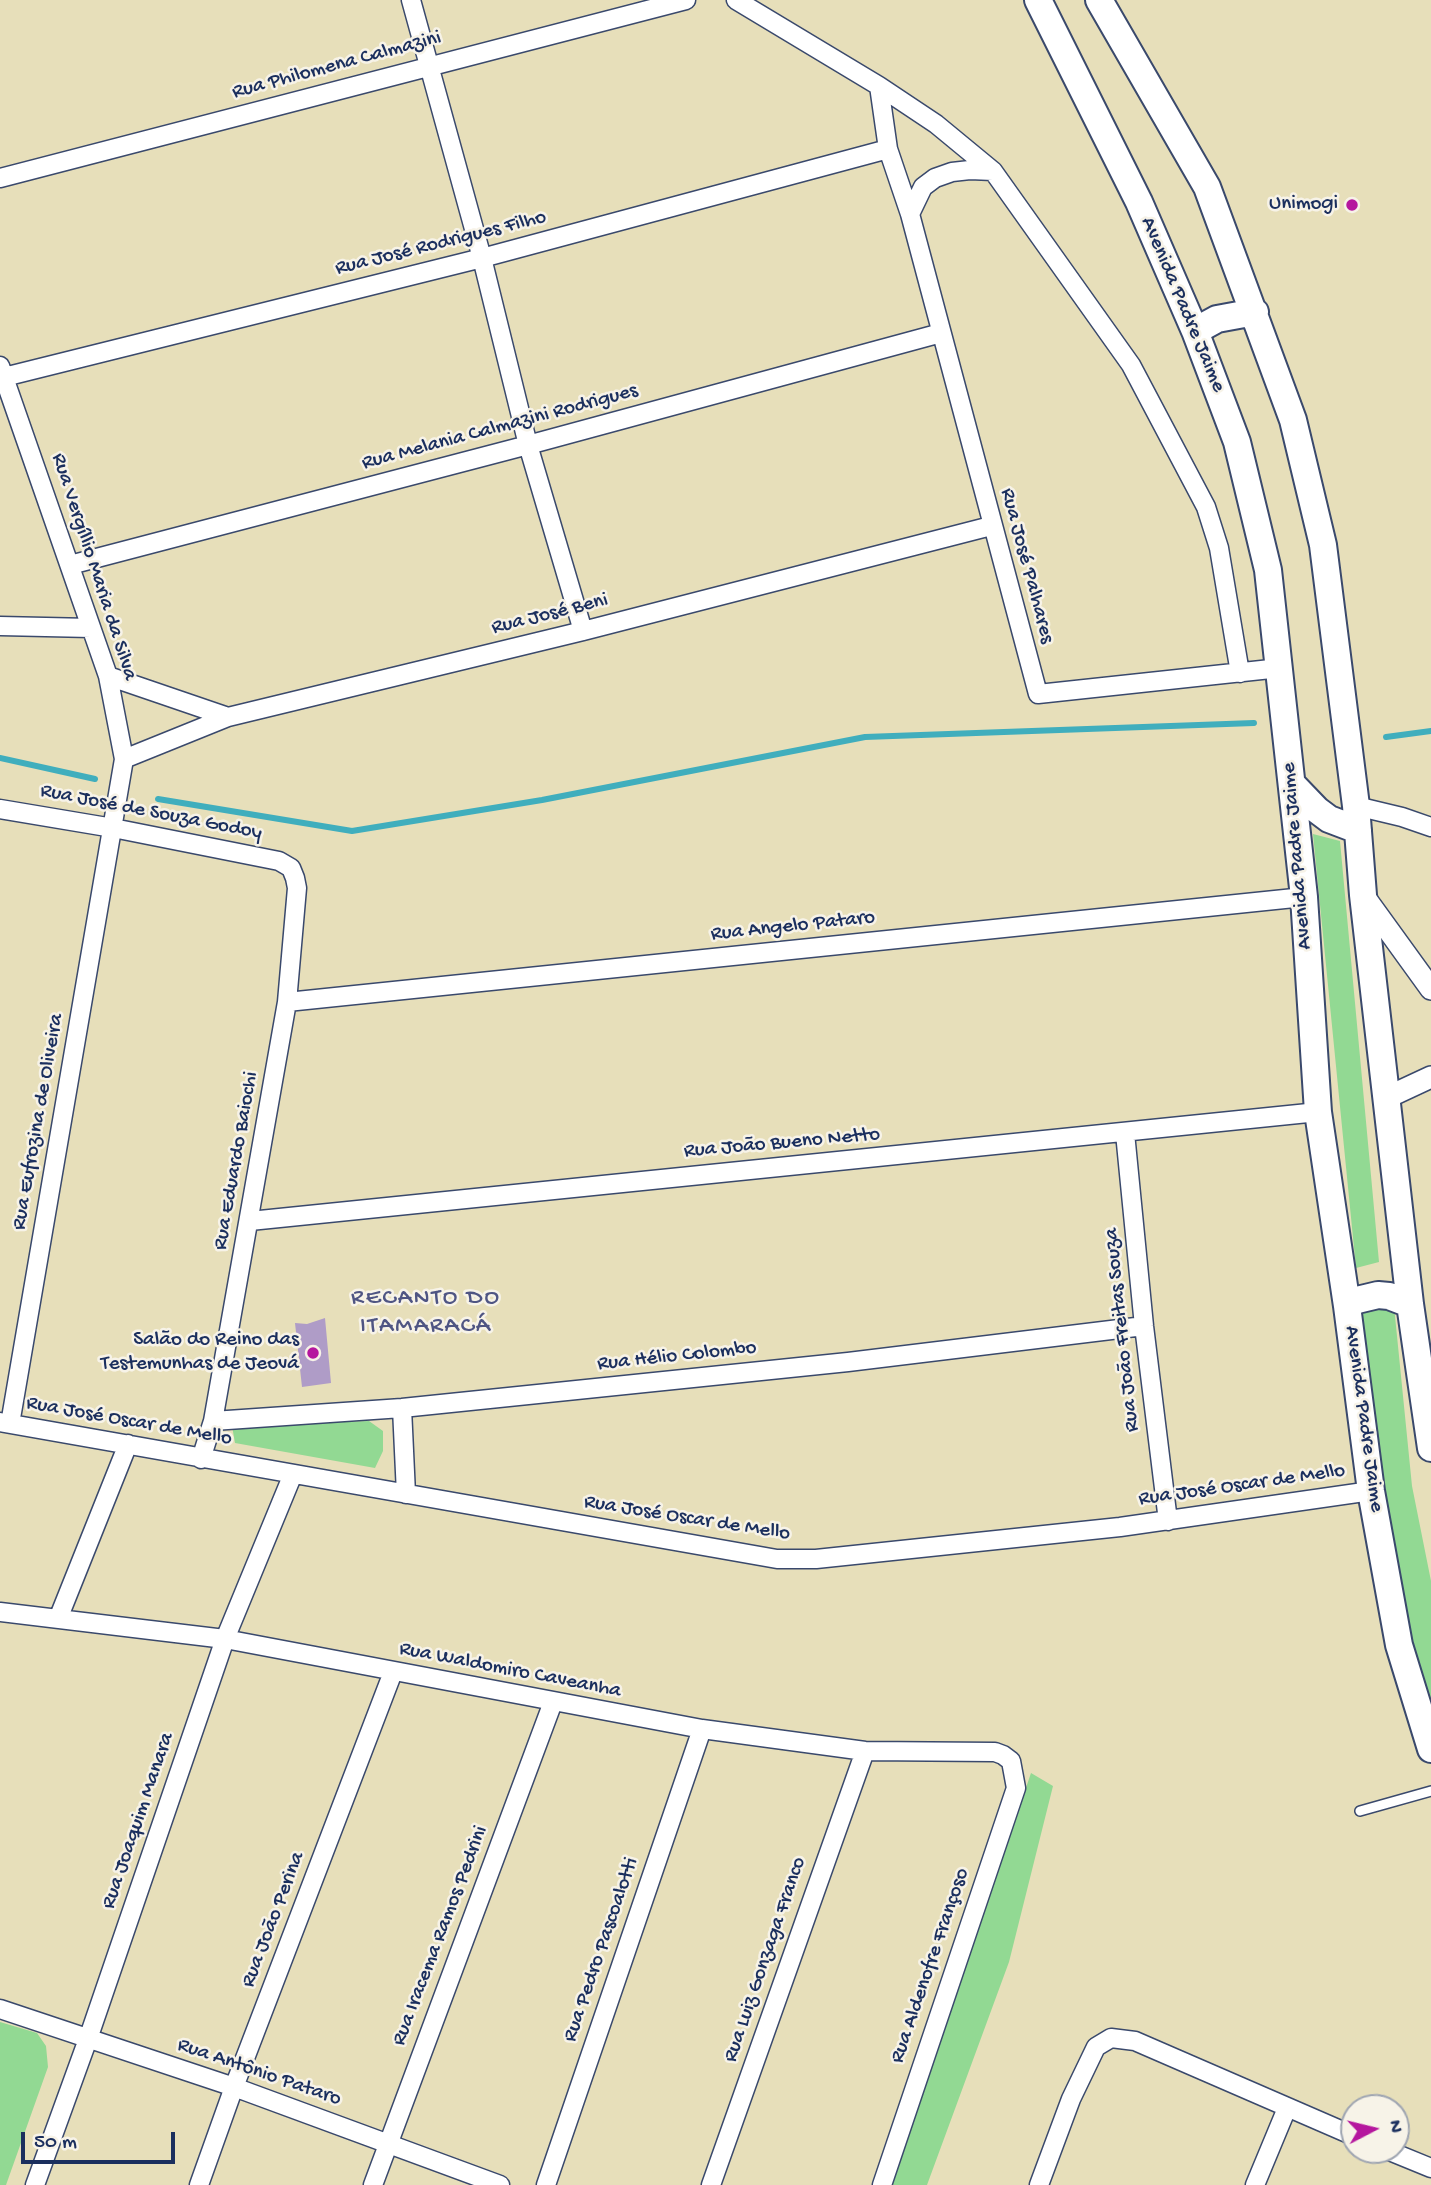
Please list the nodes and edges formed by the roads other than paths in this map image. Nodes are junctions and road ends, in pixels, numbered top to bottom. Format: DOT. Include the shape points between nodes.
graph roads {
  1 [pos="411,0"];
  2 [pos="686,0"];
  3 [pos="736,0"];
  4 [pos="1038,0"];
  5 [pos="1098,0"];
  6 [pos="629,7"];
  7 [pos="428,65"];
  8 [pos="879,86"];
  9 [pos="888,149"];
  10 [pos="993,171"];
  11 [pos="0,178"];
  12 [pos="910,214"];
  13 [pos="482,258"];
  14 [pos="1255,312"];
  15 [pos="1195,331"];
  16 [pos="941,333"];
  17 [pos="2,371"];
  18 [pos="528,445"];
  19 [pos="991,526"];
  20 [pos="70,565"];
  21 [pos="0,626"];
  22 [pos="91,628"];
  23 [pos="583,631"];
  24 [pos="1280,668"];
  25 [pos="1240,673"];
  26 [pos="108,676"];
  27 [pos="228,717"];
  28 [pos="124,759"];
  29 [pos="1292,784"];
  30 [pos="0,808"];
  31 [pos="1357,818"];
  32 [pos="1431,827"];
  33 [pos="113,828"];
  34 [pos="290,868"];
  35 [pos="1363,895"];
  36 [pos="1304,897"];
  37 [pos="1431,989"];
  38 [pos="287,1002"];
  39 [pos="1431,1077"];
  40 [pos="1388,1097"];
  41 [pos="1318,1112"];
  42 [pos="1125,1133"];
  43 [pos="250,1221"];
  44 [pos="1410,1304"];
  45 [pos="1347,1306"];
  46 [pos="1144,1326"];
  47 [pos="402,1408"];
  48 [pos="213,1421"];
  49 [pos="5,1423"];
  50 [pos="128,1444"];
  51 [pos="1431,1448"];
  52 [pos="201,1459"];
  53 [pos="293,1474"];
  54 [pos="1371,1491"];
  55 [pos="406,1494"];
  56 [pos="1168,1521"];
  57 [pos="0,1612"];
  58 [pos="58,1619"];
  59 [pos="225,1639"];
  60 [pos="393,1672"];
  61 [pos="553,1702"];
  62 [pos="702,1729"];
  63 [pos="1431,1749"];
  64 [pos="864,1751"];
  65 [pos="1011,1762"];
  66 [pos="1431,1791"];
  67 [pos="1360,1811"];
  68 [pos="0,2009"];
  69 [pos="88,2039"];
  70 [pos="234,2087"];
  71 [pos="1287,2108"];
  72 [pos="1340,2130"];
  73 [pos="388,2142"];
  74 [pos="1410,2159"];
  75 [pos="1431,2168"];
  76 [pos="35,2185"];
  77 [pos="199,2185"];
  78 [pos="373,2185"];
  79 [pos="500,2185"];
  80 [pos="546,2185"];
  81 [pos="711,2185"];
  82 [pos="882,2185"];
  83 [pos="1039,2185"];
  84 [pos="1255,2185"];
  1 -- 7 [label="street"];
  2 -- 6 [label="street, Rua Philomena Calmazini"];
  3 -- 8 [label="street"];
  4 -- 15 [label="main road, Avenida Padre Jaime" via="1139,202"];
  5 -- 14 [label="main road" via="1208,187"];
  6 -- 7 [label="street, Rua Philomena Calmazini"];
  7 -- 11 [label="street, Rua Philomena Calmazini"];
  7 -- 13 [label="street"];
  8 -- 9 [label="street, Rua José Palhares"];
  8 -- 10 [label="street" via="936,124"];
  9 -- 12 [label="street, Rua José Palhares"];
  9 -- 13 [label="street, Rua José Rodrigues Filho"];
  10 -- 12 [label="street" via="953,172 935,178 923,187"];
  10 -- 25 [label="street" via="1131,365 1206,507 1219,548"];
  12 -- 16 [label="street, Rua José Palhares"];
  13 -- 17 [label="street, Rua José Rodrigues Filho"];
  13 -- 18 [label="street"];
  14 -- 15 [label="main road" via="1217,319"];
  14 -- 31 [label="main road" via="1293,420 1324,545"];
  15 -- 24 [label="main road, Avenida Padre Jaime" via="1237,442 1268,570"];
  16 -- 18 [label="street, Rua Melania Calmazini Rodrigues"];
  16 -- 19 [label="street, Rua José Palhares"];
  17 -- 20 [label="street, Rua Vergíllio Maria da Silva"];
  18 -- 20 [label="street, Rua Melania Calmazini Rodrigues"];
  18 -- 23 [label="street"];
  19 -- 23 [label="street, Rua José Beni"];
  19 -- 25 [label="street, Rua José Palhares" via="1038,694"];
  20 -- 22 [label="street, Rua Vergíllio Maria da Silva"];
  21 -- 22 [label="street"];
  22 -- 26 [label="street, Rua Vergíllio Maria da Silva"];
  23 -- 27 [label="street, Rua José Beni"];
  24 -- 25 [label="street, Rua José Palhares"];
  24 -- 29 [label="main road, Avenida Padre Jaime"];
  26 -- 27 [label="street"];
  26 -- 28 [label="street, Rua Vergíllio Maria da Silva"];
  27 -- 28 [label="street, Rua José Beni"];
  28 -- 33 [label="street, Rua Vergíllio Maria da Silva"];
  29 -- 31 [label="main road" via="1329,819"];
  29 -- 36 [label="main road, Avenida Padre Jaime"];
  30 -- 33 [label="street, Rua José de Souza Godoy"];
  31 -- 32 [label="street" via="1402,817"];
  31 -- 35 [label="main road"];
  33 -- 34 [label="street, Rua José de Souza Godoy" via="279,861"];
  33 -- 49 [label="street, Rua Eufrozina de Oliveira"];
  34 -- 38 [label="street, Rua Eduardo Baiochi" via="297,888"];
  35 -- 37 [label="street"];
  35 -- 40 [label="main road"];
  36 -- 38 [label="street, Rua Angelo Pataro"];
  36 -- 41 [label="main road, Avenida Padre Jaime"];
  38 -- 43 [label="street, Rua Eduardo Baiochi"];
  39 -- 40 [label="street"];
  40 -- 44 [label="main road"];
  41 -- 42 [label="street, Rua João Bueno Netto"];
  41 -- 45 [label="main road, Avenida Padre Jaime"];
  42 -- 43 [label="street, Rua João Bueno Netto"];
  42 -- 46 [label="street, Rua João Freitas Souza"];
  43 -- 48 [label="street, Rua Eduardo Baiochi"];
  44 -- 45 [label="main road" via="1378,1295"];
  44 -- 51 [label="main road"];
  45 -- 54 [label="main road, Avenida Padre Jaime"];
  46 -- 47 [label="street, Rua Hélio Colombo"];
  46 -- 56 [label="street, Rua João Freitas Souza"];
  47 -- 48 [label="street, Rua Hélio Colombo"];
  47 -- 55 [label="street"];
  48 -- 52 [label="street, Rua Eduardo Baiochi"];
  49 -- 50 [label="street, Rua José Oscar de Mello"];
  50 -- 52 [label="street, Rua José Oscar de Mello"];
  50 -- 58 [label="street"];
  52 -- 53 [label="street, Rua José Oscar de Mello"];
  53 -- 55 [label="street, Rua José Oscar de Mello"];
  53 -- 59 [label="street, Rua Joaquim Manara"];
  54 -- 56 [label="street, Rua José Oscar de Mello"];
  54 -- 63 [label="main road, Avenida Padre Jaime" via="1399,1645"];
  55 -- 56 [label="street, Rua José Oscar de Mello" via="777,1559 816,1559"];
  57 -- 58 [label="street, Rua Waldomiro Caveanha"];
  58 -- 59 [label="street, Rua Waldomiro Caveanha"];
  59 -- 60 [label="street, Rua Waldomiro Caveanha"];
  59 -- 69 [label="street, Rua Joaquim Manara"];
  60 -- 61 [label="street, Rua Waldomiro Caveanha"];
  60 -- 70 [label="street, Rua João Perina"];
  61 -- 62 [label="street, Rua Waldomiro Caveanha"];
  61 -- 73 [label="street, Rua Iracema Ramos Pedrini"];
  62 -- 64 [label="street, Rua Waldomiro Caveanha"];
  62 -- 80 [label="street, Rua Pedro Pascoalotti"];
  64 -- 65 [label="street, Rua Waldomiro Caveanha" via="995,1752"];
  64 -- 81 [label="street, Rua Luiz Gonzaga Franco"];
  65 -- 82 [label="street, Rua Aldenofre Françoso" via="1016,1788"];
  66 -- 67 [label="lane"];
  68 -- 69 [label="street, Rua Antônio Pataro"];
  69 -- 70 [label="street, Rua Antônio Pataro"];
  69 -- 76 [label="street, Rua Joaquim Manara"];
  70 -- 73 [label="street, Rua Antônio Pataro"];
  70 -- 77 [label="street, Rua João Perina"];
  71 -- 72 [label="street"];
  71 -- 83 [label="street" via="1135,2041 1111,2038 1096,2047"];
  71 -- 84 [label="street"];
  73 -- 78 [label="street, Rua Iracema Ramos Pedrini"];
  73 -- 79 [label="street, Rua Antônio Pataro"];
  74 -- 75 [label="street"];
}
